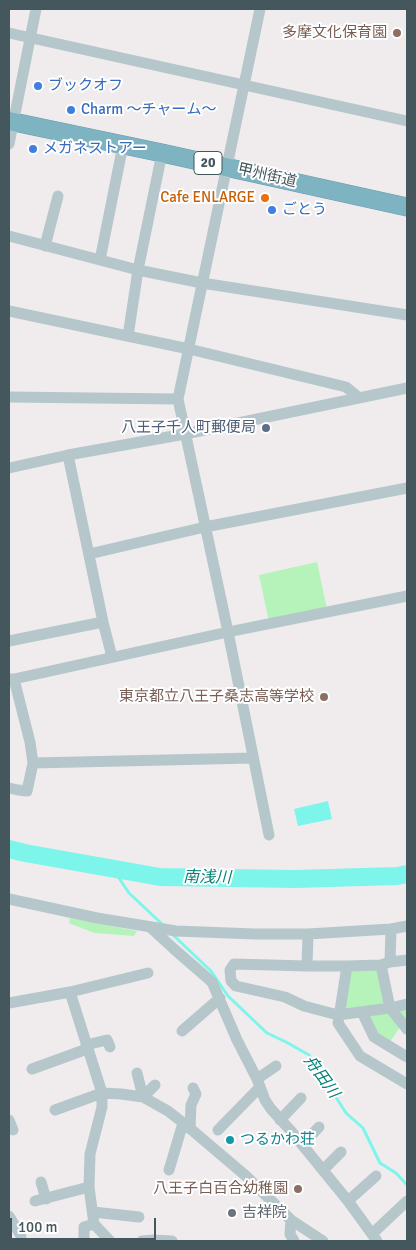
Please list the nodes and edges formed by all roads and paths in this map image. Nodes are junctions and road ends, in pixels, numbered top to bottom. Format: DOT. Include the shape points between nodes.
graph roads {
  1 [pos="36,9"];
  2 [pos="260,9"];
  3 [pos="9,33"];
  4 [pos="30,38"];
  5 [pos="243,85"];
  6 [pos="407,121"];
  7 [pos="11,122"];
  8 [pos="9,144"];
  9 [pos="123,145"];
  10 [pos="162,153"];
  11 [pos="227,167"];
  12 [pos="58,196"];
  13 [pos="407,208"];
  14 [pos="9,236"];
  15 [pos="46,246"];
  16 [pos="100,260"];
  17 [pos="138,270"];
  18 [pos="202,284"];
  19 [pos="9,311"];
  20 [pos="407,315"];
  21 [pos="128,336"];
  22 [pos="189,349"];
  23 [pos="407,388"];
  24 [pos="9,397"];
  25 [pos="358,397"];
  26 [pos="178,399"];
  27 [pos="185,434"];
  28 [pos="68,456"];
  29 [pos="9,468"];
  30 [pos="407,488"];
  31 [pos="205,527"];
  32 [pos="89,554"];
  33 [pos="407,596"];
  34 [pos="103,622"];
  35 [pos="228,632"];
  36 [pos="9,641"];
  37 [pos="112,657"];
  38 [pos="11,679"];
  39 [pos="253,758"];
  40 [pos="33,763"];
  41 [pos="9,788"];
  42 [pos="269,835"];
  43 [pos="9,899"];
  44 [pos="407,926"];
  45 [pos="155,928"];
  46 [pos="392,929"];
  47 [pos="308,934"];
  48 [pos="407,960"];
  49 [pos="386,963"];
  50 [pos="307,966"];
  51 [pos="347,966"];
  52 [pos="148,973"];
  53 [pos="70,992"];
  54 [pos="220,998"];
  55 [pos="9,1003"];
  56 [pos="407,1004"];
  57 [pos="390,1008"];
  58 [pos="362,1012"];
  59 [pos="338,1015"];
  60 [pos="179,1016"];
  61 [pos="407,1029"];
  62 [pos="87,1047"];
  63 [pos="110,1048"];
  64 [pos="407,1056"];
  65 [pos="276,1066"];
  66 [pos="32,1069"];
  67 [pos="137,1073"];
  68 [pos="405,1078"];
  69 [pos="259,1083"];
  70 [pos="155,1085"];
  71 [pos="193,1088"];
  72 [pos="102,1093"];
  73 [pos="143,1097"];
  74 [pos="301,1098"];
  75 [pos="55,1110"];
  76 [pos="280,1120"];
  77 [pos="187,1126"];
  78 [pos="319,1127"];
  79 [pos="218,1130"];
  80 [pos="302,1145"];
  81 [pos="341,1152"];
  82 [pos="169,1170"];
  83 [pos="323,1170"];
  84 [pos="376,1176"];
  85 [pos="41,1182"];
  86 [pos="89,1187"];
  87 [pos="348,1201"];
  88 [pos="407,1202"];
  89 [pos="92,1212"];
  90 [pos="9,1216"];
  91 [pos="138,1217"];
  92 [pos="291,1220"];
  93 [pos="94,1224"];
  94 [pos="15,1232"];
  95 [pos="374,1238"];
  96 [pos="84,1241"];
  97 [pos="110,1241"];
  98 [pos="142,1241"];
  99 [pos="172,1241"];
  100 [pos="294,1241"];
  101 [pos="323,1241"];
  1 -- 4 [label="street"];
  2 -- 5 [label="street"];
  3 -- 4 [label="street"];
  4 -- 5 [label="street"];
  4 -- 7 [label="street"];
  5 -- 6 [label="street"];
  5 -- 11 [label="street"];
  7 -- 8 [label="street"];
  7 -- 9 [label="highway, 甲州街道 / 20"];
  9 -- 10 [label="highway, 甲州街道 / 20"];
  9 -- 16 [label="street"];
  10 -- 11 [label="highway, 甲州街道 / 20"];
  10 -- 17 [label="street"];
  11 -- 13 [label="highway, 甲州街道 / 20"];
  11 -- 18 [label="street"];
  12 -- 15 [label="street"];
  14 -- 15 [label="street"];
  15 -- 16 [label="street"];
  16 -- 17 [label="street"];
  17 -- 18 [label="street"];
  17 -- 21 [label="street"];
  18 -- 20 [label="street"];
  18 -- 22 [label="street"];
  19 -- 21 [label="street"];
  21 -- 22 [label="street"];
  22 -- 25 [label="street" via="346,387"];
  22 -- 26 [label="street"];
  23 -- 25 [label="street"];
  24 -- 26 [label="street"];
  25 -- 27 [label="street"];
  26 -- 27 [label="street"];
  27 -- 28 [label="street"];
  27 -- 31 [label="street"];
  28 -- 29 [label="street"];
  28 -- 32 [label="street"];
  30 -- 31 [label="street"];
  31 -- 32 [label="street"];
  31 -- 35 [label="street"];
  32 -- 34 [label="street"];
  33 -- 35 [label="street"];
  34 -- 36 [label="street"];
  34 -- 37 [label="street"];
  35 -- 37 [label="street"];
  35 -- 39 [label="street"];
  37 -- 38 [label="street"];
  38 -- 40 [label="street"];
  39 -- 40 [label="street"];
  39 -- 42 [label="street"];
  40 -- 41 [label="street" via="27,790"];
  43 -- 45 [label="street"];
  44 -- 46 [label="street"];
  45 -- 47 [label="street"];
  45 -- 54 [label="street" via="212,982"];
  46 -- 47 [label="street"];
  46 -- 49 [label="street"];
  47 -- 50 [label="street"];
  48 -- 49 [label="street"];
  49 -- 51 [label="street"];
  49 -- 57 [label="street"];
  50 -- 51 [label="street"];
  50 -- 59 [label="street" via="234,964 230,970 231,981 236,986 285,997"];
  51 -- 59 [label="street"];
  52 -- 53 [label="street"];
  53 -- 55 [label="street"];
  53 -- 62 [label="street"];
  54 -- 60 [label="street" via="185,1028"];
  54 -- 69 [label="street"];
  56 -- 57 [label="street"];
  57 -- 58 [label="street"];
  57 -- 61 [label="street"];
  58 -- 59 [label="street"];
  58 -- 64 [label="street" via="374,1036"];
  59 -- 68 [label="street" via="338,1023 360,1056"];
  62 -- 63 [label="street" via="107,1040"];
  62 -- 66 [label="street"];
  62 -- 72 [label="street"];
  65 -- 69 [label="street"];
  67 -- 73 [label="street"];
  69 -- 76 [label="street" via="265,1100"];
  69 -- 79 [label="street"];
  70 -- 73 [label="street"];
  71 -- 77 [label="street" via="196,1094"];
  72 -- 73 [label="street"];
  72 -- 75 [label="street"];
  72 -- 86 [label="street" via="102,1107 90,1154"];
  73 -- 77 [label="street"];
  74 -- 76 [label="street"];
  76 -- 80 [label="street"];
  77 -- 82 [label="street"];
  77 -- 92 [label="street"];
  78 -- 80 [label="street"];
  80 -- 83 [label="street"];
  81 -- 83 [label="street"];
  83 -- 87 [label="street"];
  84 -- 87 [label="street"];
  85 -- 86 [label="street" via="41,1200"];
  86 -- 89 [label="street"];
  87 -- 95 [label="street"];
  88 -- 95 [label="street"];
  89 -- 91 [label="street"];
  89 -- 93 [label="street"];
  90 -- 94 [label="street"];
  92 -- 100 [label="street" via="290,1234"];
  92 -- 101 [label="street"];
  93 -- 96 [label="street" via="84,1227"];
  93 -- 97 [label="street"];
  98 -- 99 [label="street"];
}
